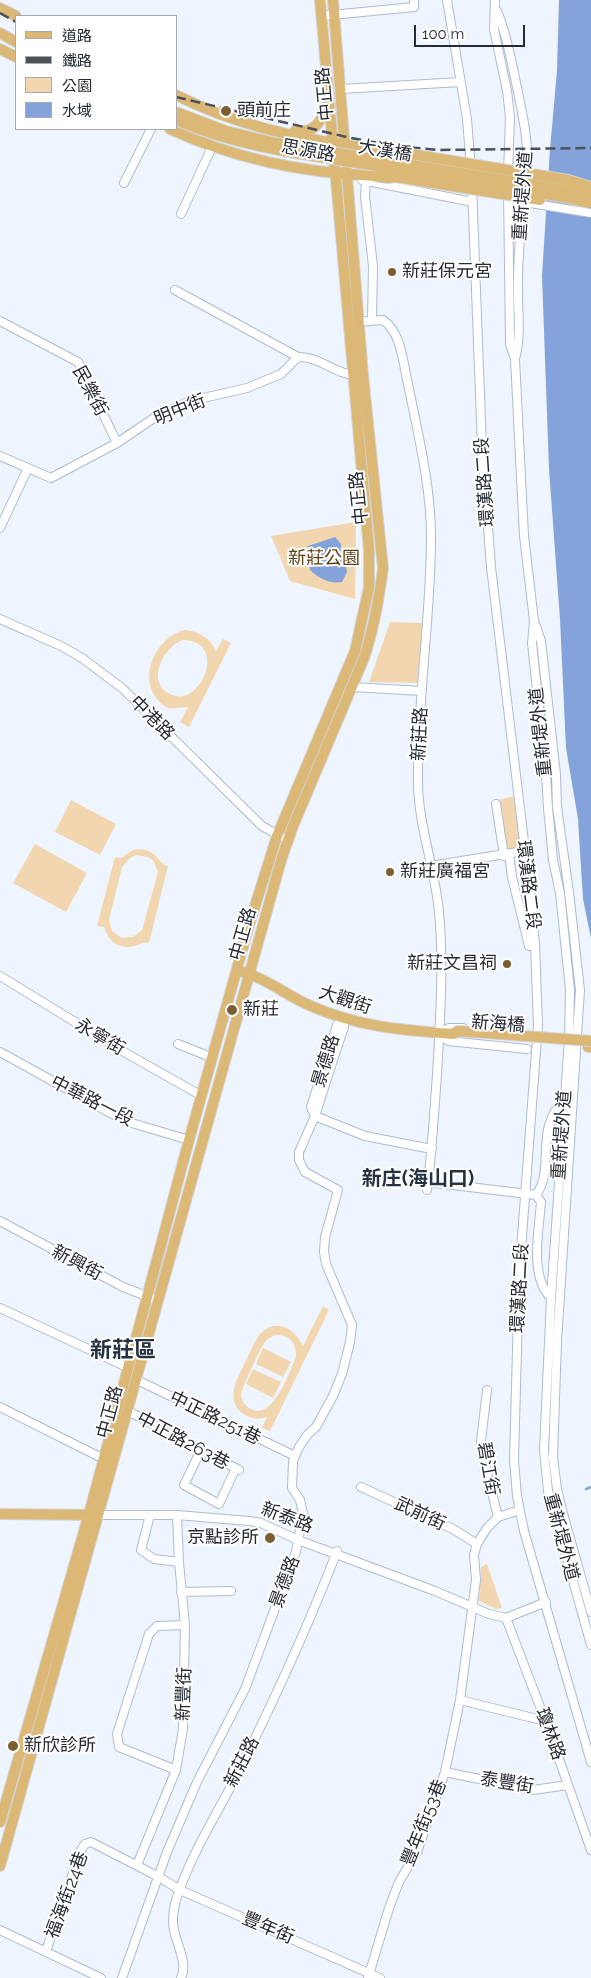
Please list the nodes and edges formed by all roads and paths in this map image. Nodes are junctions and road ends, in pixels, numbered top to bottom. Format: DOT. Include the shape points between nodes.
graph roads {
  1 [pos="320,0"];
  2 [pos="333,0"];
  3 [pos="414,0"];
  4 [pos="447,0"];
  5 [pos="496,3"];
  6 [pos="0,8"];
  7 [pos="334,14"];
  8 [pos="15,16"];
  9 [pos="321,16"];
  10 [pos="0,27"];
  11 [pos="0,34"];
  12 [pos="15,34"];
  13 [pos="15,42"];
  14 [pos="0,49"];
  15 [pos="15,56"];
  16 [pos="460,82"];
  17 [pos="341,89"];
  18 [pos="178,96"];
  19 [pos="328,98"];
  20 [pos="178,113"];
  21 [pos="178,121"];
  22 [pos="245,122"];
  23 [pos="256,126"];
  24 [pos="150,130"];
  25 [pos="172,130"];
  26 [pos="283,132"];
  27 [pos="332,143"];
  28 [pos="345,145"];
  29 [pos="212,147"];
  30 [pos="252,158"];
  31 [pos="470,160"];
  32 [pos="280,163"];
  33 [pos="334,172"];
  34 [pos="346,175"];
  35 [pos="370,179"];
  36 [pos="568,180"];
  37 [pos="124,182"];
  38 [pos="591,182"];
  39 [pos="591,187"];
  40 [pos="473,202"];
  41 [pos="590,203"];
  42 [pos="181,214"];
  43 [pos="175,290"];
  44 [pos="372,320"];
  45 [pos="0,321"];
  46 [pos="353,323"];
  47 [pos="298,357"];
  48 [pos="515,359"];
  49 [pos="352,375"];
  50 [pos="363,375"];
  51 [pos="117,443"];
  52 [pos="0,456"];
  53 [pos="28,468"];
  54 [pos="0,528"];
  55 [pos="0,619"];
  56 [pos="534,621"];
  57 [pos="353,687"];
  58 [pos="422,691"];
  59 [pos="496,804"];
  60 [pos="277,836"];
  61 [pos="288,839"];
  62 [pos="524,852"];
  63 [pos="507,855"];
  64 [pos="430,866"];
  65 [pos="535,945"];
  66 [pos="237,970"];
  67 [pos="249,973"];
  68 [pos="0,976"];
  69 [pos="344,1019"];
  70 [pos="529,1032"];
  71 [pos="439,1033"];
  72 [pos="453,1034"];
  73 [pos="591,1042"];
  74 [pos="178,1044"];
  75 [pos="591,1048"];
  76 [pos="527,1049"];
  77 [pos="0,1052"];
  78 [pos="212,1058"];
  79 [pos="202,1096"];
  80 [pos="565,1099"];
  81 [pos="315,1116"];
  82 [pos="189,1140"];
  83 [pos="432,1149"];
  84 [pos="526,1195"];
  85 [pos="536,1195"];
  86 [pos="0,1221"];
  87 [pos="152,1298"];
  88 [pos="551,1298"];
  89 [pos="0,1308"];
  90 [pos="129,1368"];
  91 [pos="135,1379"];
  92 [pos="487,1390"];
  93 [pos="0,1407"];
  94 [pos="128,1411"];
  95 [pos="201,1450"];
  96 [pos="294,1456"];
  97 [pos="104,1459"];
  98 [pos="361,1487"];
  99 [pos="520,1510"];
  100 [pos="0,1514"];
  101 [pos="94,1515"];
  102 [pos="150,1515"];
  103 [pos="177,1515"];
  104 [pos="498,1517"];
  105 [pos="298,1540"];
  106 [pos="477,1544"];
  107 [pos="336,1552"];
  108 [pos="179,1562"];
  109 [pos="231,1591"];
  110 [pos="182,1592"];
  111 [pos="546,1602"];
  112 [pos="472,1607"];
  113 [pos="591,1612"];
  114 [pos="506,1618"];
  115 [pos="185,1625"];
  116 [pos="591,1645"];
  117 [pos="460,1700"];
  118 [pos="544,1716"];
  119 [pos="591,1762"];
  120 [pos="176,1770"];
  121 [pos="445,1772"];
  122 [pos="568,1785"];
  123 [pos="0,1822"];
  124 [pos="91,1842"];
  125 [pos="591,1850"];
  126 [pos="137,1865"];
  127 [pos="0,1866"];
  128 [pos="159,1877"];
  129 [pos="180,1890"];
  130 [pos="0,1930"];
  131 [pos="46,1951"];
  132 [pos="369,1975"];
  133 [pos="101,1978"];
  134 [pos="122,1978"];
  135 [pos="181,1978"];
  136 [pos="380,1978"];
  1 -- 9 [label="main road, 中正路"];
  2 -- 7 [label="main road, 中正路"];
  3 -- 7 [label="street" via="414,7"];
  4 -- 16 [label="street, 環漢路二段"];
  5 -- 48 [label="street, 重新堤外道" via="494,29 510,117 507,217 510,344"];
  5 -- 48 [label="street, 重新堤外道" via="504,27 528,148 519,244 519,344"];
  6 -- 8 [label="main road"];
  7 -- 9 [label="street"];
  7 -- 17 [label="main road, 中正路"];
  9 -- 19 [label="main road, 中正路"];
  10 -- 12 [label="main road"];
  11 -- 13 [label="main road"];
  14 -- 15 [label="main road"];
  16 -- 17 [label="street"];
  16 -- 31 [label="street, 環漢路二段"];
  17 -- 28 [label="main road, 中正路"];
  18 -- 22 [label="main road, 思源路"];
  19 -- 22 [label="main road" via="321,121 306,132"];
  19 -- 27 [label="main road, 中正路"];
  20 -- 41 [label="main road, 大漢橋, bridge" via="226,131 276,143"];
  21 -- 41 [label="main road, 大漢橋, bridge" via="224,138 275,150"];
  22 -- 23 [label="main road, 思源路"];
  23 -- 26 [label="main road, 思源路"];
  23 -- 30 [label="main road"];
  24 -- 37 [label="street"];
  25 -- 29 [label="main road, 思源路"];
  26 -- 27 [label="main road, 思源路"];
  26 -- 32 [label="main road"];
  27 -- 28 [label="main road, 思源路"];
  27 -- 33 [label="main road, 中正路"];
  28 -- 31 [label="street, 思源路"];
  28 -- 34 [label="main road, 中正路"];
  28 -- 36 [label="main road, bridge"];
  29 -- 30 [label="main road, 思源路"];
  29 -- 42 [label="street"];
  30 -- 32 [label="main road, 思源路"];
  31 -- 40 [label="street, 環漢路二段"];
  32 -- 33 [label="main road, 思源路"];
  33 -- 34 [label="main road, 思源路"];
  33 -- 46 [label="main road, 中正路"];
  34 -- 35 [label="main road, 思源路"];
  34 -- 46 [label="main road, 中正路"];
  35 -- 40 [label="street"];
  35 -- 41 [label="main road, 思源路, bridge" via="396,177 565,204"];
  35 -- 44 [label="street" via="365,196 373,266"];
  36 -- 38 [label="street, bridge"];
  36 -- 39 [label="main road, bridge"];
  40 -- 62 [label="street, 環漢路二段" via="482,448 491,567"];
  43 -- 47 [label="street"];
  44 -- 46 [label="street"];
  44 -- 58 [label="street, 新莊路" via="383,320 389,324 398,342 429,499 431,537"];
  45 -- 51 [label="street, 民樂街" via="78,362"];
  46 -- 49 [label="main road, 中正路"];
  46 -- 50 [label="main road, 中正路"];
  47 -- 49 [label="street" via="308,357"];
  47 -- 51 [label="street, 明中街" via="281,374 247,388 190,401 157,416"];
  48 -- 56 [label="street, 重新堤外道" via="524,536"];
  49 -- 50 [label="street"];
  49 -- 60 [label="main road, 中正路" via="369,587 355,651"];
  50 -- 57 [label="main road, 中正路" via="383,568 373,629"];
  51 -- 53 [label="street, 明中街" via="50,478"];
  52 -- 53 [label="street, 明中街"];
  53 -- 54 [label="street"];
  55 -- 60 [label="street, 中港路" via="61,646 122,688 255,819"];
  56 -- 80 [label="street, 重新堤外道" via="532,643 553,860 560,893 570,990"];
  56 -- 113 [label="street, 重新堤外道" via="541,641 557,807 580,990 557,1341 553,1457 562,1510"];
  57 -- 58 [label="street"];
  57 -- 61 [label="main road, 中正路"];
  58 -- 64 [label="street, 新莊路" via="418,784"];
  59 -- 63 [label="street"];
  60 -- 61 [label="street, 中港路"];
  60 -- 66 [label="main road, 中正路"];
  61 -- 67 [label="main road, 中正路"];
  62 -- 63 [label="street"];
  62 -- 65 [label="street, 環漢路二段"];
  63 -- 64 [label="street"];
  63 -- 65 [label="street" via="529,946"];
  64 -- 71 [label="street, 新莊路" via="439,910"];
  65 -- 84 [label="street, 環漢路二段" via="538,1025"];
  66 -- 67 [label="main road, 大觀街"];
  66 -- 78 [label="main road, 中正路"];
  67 -- 69 [label="main road, 大觀街" via="308,1005"];
  67 -- 87 [label="main road, 中正路"];
  68 -- 79 [label="street, 永寧街"];
  69 -- 71 [label="main road, 大觀街" via="374,1026"];
  69 -- 81 [label="street, 景德路"];
  70 -- 71 [label="street, 大觀街" via="449,1028"];
  71 -- 72 [label="main road, 大觀街"];
  71 -- 76 [label="street, 大觀街" via="448,1041"];
  71 -- 83 [label="street, 新莊路"];
  72 -- 73 [label="main road, 新海橋, bridge" via="458,1031"];
  72 -- 75 [label="main road, 新海橋"];
  74 -- 78 [label="street"];
  77 -- 82 [label="street, 中華路一段" via="125,1121"];
  78 -- 79 [label="main road, 中正路"];
  79 -- 82 [label="main road, 中正路"];
  80 -- 85 [label="street" via="547,1129 543,1186"];
  80 -- 88 [label="street, 重新堤外道"];
  81 -- 83 [label="street" via="364,1136"];
  81 -- 96 [label="street, 景德路" via="299,1152 299,1160 304,1172 338,1190 324,1252 352,1325 349,1350 333,1396 316,1427"];
  82 -- 87 [label="main road, 中正路"];
  83 -- 84 [label="street, 新莊路" via="428,1186"];
  84 -- 85 [label="street"];
  84 -- 99 [label="street, 環漢路二段" via="519,1276 514,1460"];
  85 -- 88 [label="street" via="541,1202 537,1270"];
  86 -- 87 [label="street, 新興街" via="115,1283"];
  87 -- 90 [label="main road, 中正路"];
  87 -- 91 [label="main road, 中正路"];
  88 -- 116 [label="street, 重新堤外道" via="545,1469 555,1519"];
  89 -- 90 [label="street"];
  90 -- 97 [label="main road, 中正路"];
  91 -- 94 [label="main road, 中正路"];
  91 -- 96 [label="street, 中正路251巷"];
  92 -- 104 [label="street, 碧江街" via="482,1452"];
  93 -- 97 [label="street"];
  94 -- 95 [label="street, 中正路263巷"];
  94 -- 101 [label="main road, 中正路"];
  95 -- 95 [label="street, 中正路263巷" via="236,1471 219,1504 184,1485"];
  96 -- 105 [label="street, 景德路" via="291,1482 303,1514"];
  97 -- 101 [label="main road, 中正路"];
  98 -- 106 [label="street, 武前街"];
  99 -- 104 [label="street"];
  99 -- 111 [label="street, 環漢路二段"];
  100 -- 101 [label="main road, 新泰路"];
  101 -- 102 [label="street, 新泰路"];
  101 -- 123 [label="main road, 中正路"];
  101 -- 127 [label="main road, 中正路"];
  102 -- 103 [label="street, 新泰路"];
  102 -- 108 [label="street" via="141,1550 154,1559"];
  103 -- 105 [label="street, 新泰路" via="216,1516 261,1523"];
  103 -- 108 [label="street, 新豐街"];
  104 -- 106 [label="street"];
  105 -- 107 [label="street, 新泰路"];
  105 -- 128 [label="street, 景德路" via="245,1690 197,1782"];
  106 -- 112 [label="street, 豐年街53巷"];
  107 -- 112 [label="street, 新泰路"];
  107 -- 129 [label="street, 新莊路" via="310,1621"];
  108 -- 110 [label="street, 新豐街"];
  109 -- 110 [label="street"];
  110 -- 115 [label="street, 新豐街"];
  111 -- 114 [label="street"];
  111 -- 119 [label="street, 環漢路二段"];
  112 -- 114 [label="street, 新泰路"];
  112 -- 117 [label="street, 豐年街53巷"];
  114 -- 118 [label="street, 瓊林路"];
  115 -- 120 [label="street, 新豐街" via="183,1729"];
  115 -- 120 [label="street" via="157,1626 149,1634 117,1734 119,1747"];
  117 -- 118 [label="street" via="538,1718"];
  117 -- 121 [label="street, 豐年街53巷"];
  118 -- 122 [label="street, 瓊林路"];
  120 -- 126 [label="street, 新豐街"];
  121 -- 122 [label="street, 泰豐街" via="533,1790"];
  121 -- 132 [label="street, 豐年街53巷" via="417,1852 399,1882 389,1908"];
  122 -- 125 [label="street, 瓊林路"];
  124 -- 126 [label="street, 豐年街"];
  124 -- 131 [label="street, 福海街24巷" via="80,1850"];
  126 -- 128 [label="street, 豐年街"];
  128 -- 129 [label="street, 豐年街"];
  128 -- 134 [label="street, 景德路"];
  129 -- 132 [label="street, 豐年街"];
  129 -- 135 [label="street, 新莊路" via="173,1928 184,1972"];
  130 -- 131 [label="street"];
  131 -- 133 [label="street"];
  132 -- 136 [label="street, 豐年街"];
}
